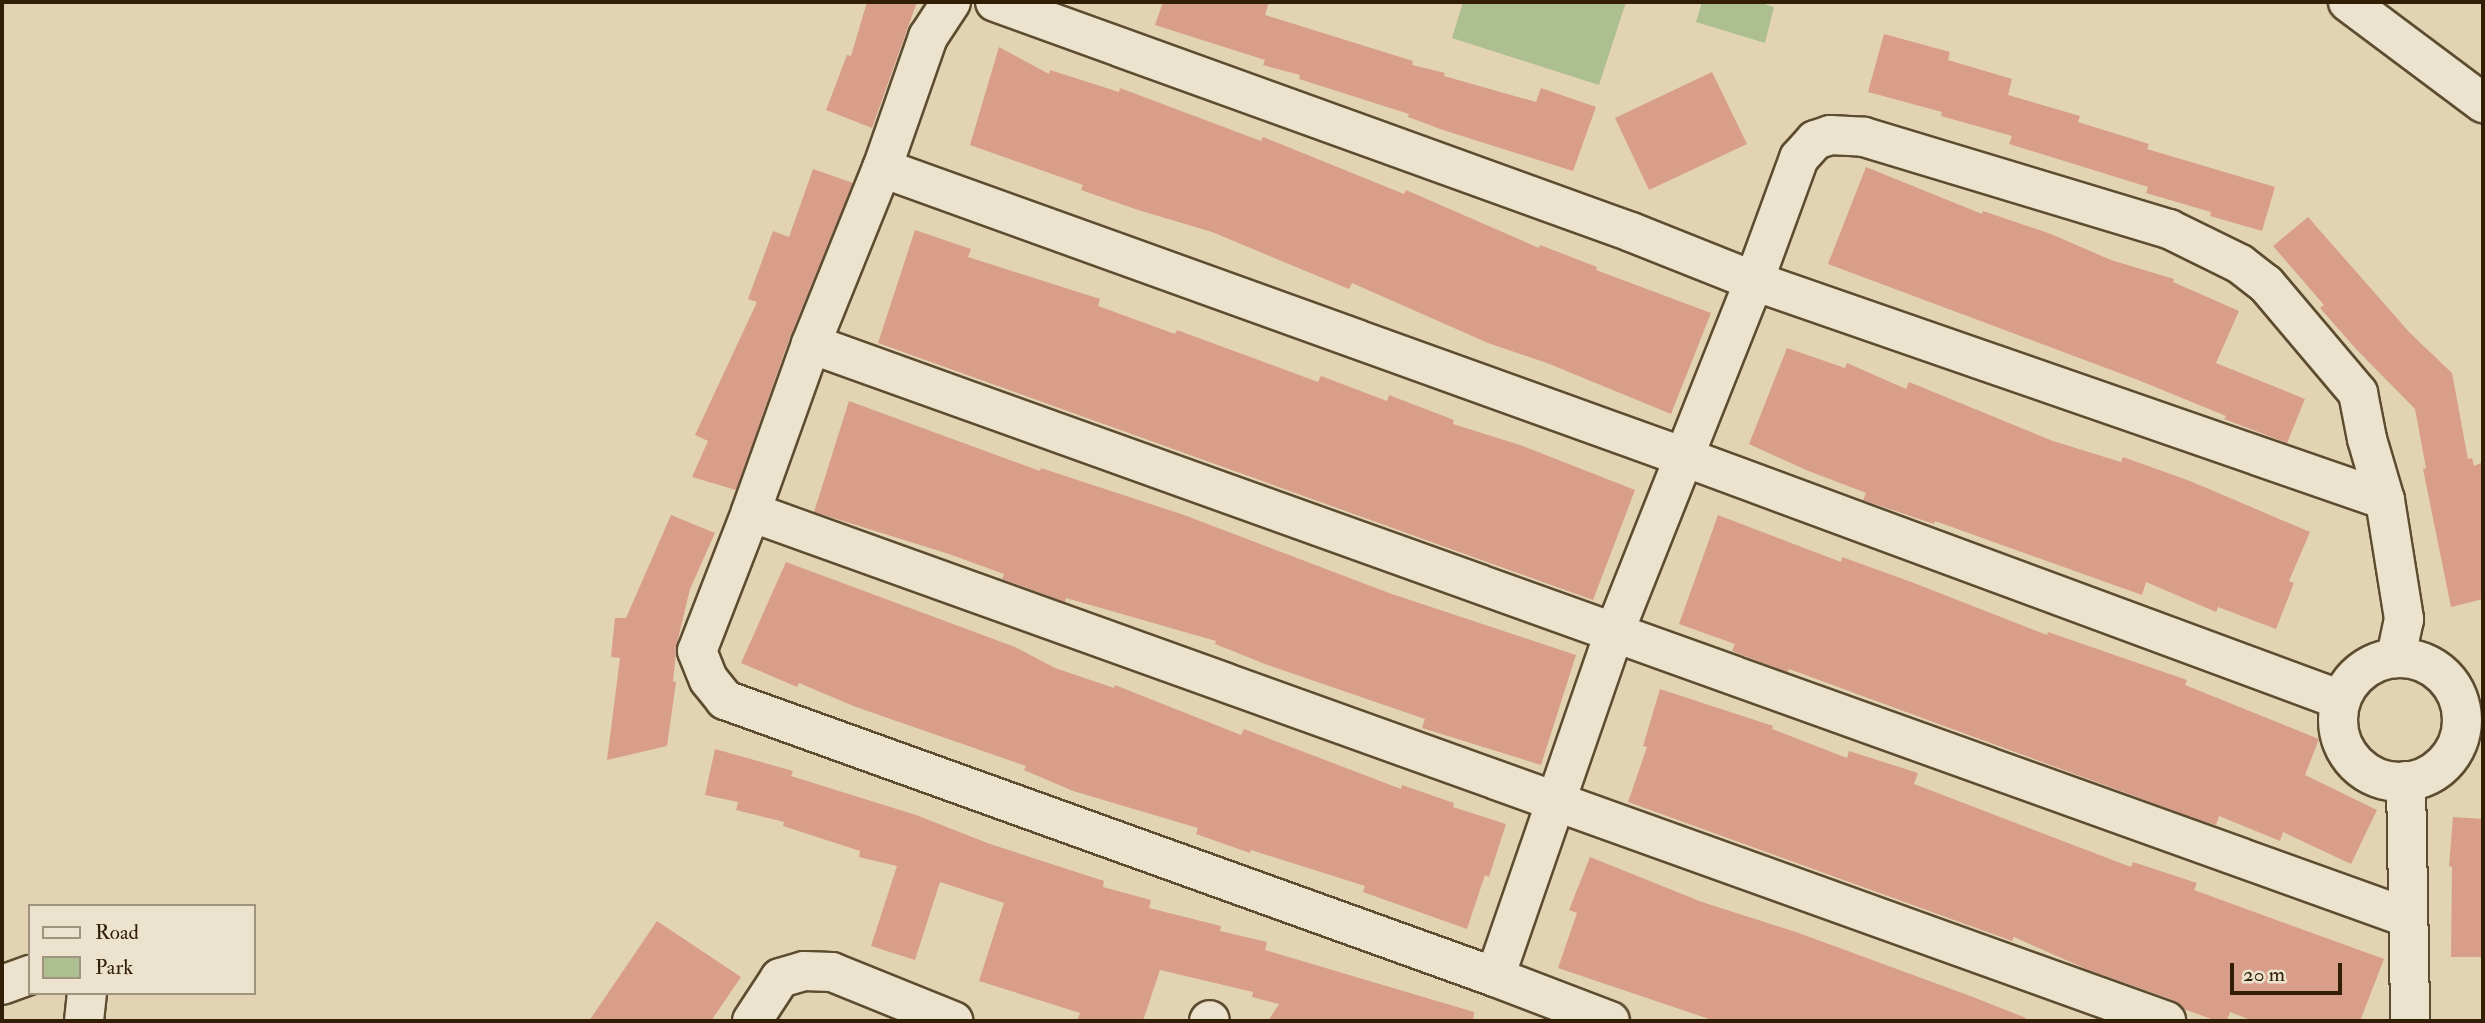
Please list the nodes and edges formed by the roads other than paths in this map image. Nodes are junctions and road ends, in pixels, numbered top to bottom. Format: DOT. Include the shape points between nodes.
graph roads {
  1 [pos="951,2"];
  2 [pos="995,2"];
  3 [pos="2348,2"];
  4 [pos="2483,103"];
  5 [pos="883,168"];
  6 [pos="1754,281"];
  7 [pos="811,344"];
  8 [pos="1684,457"];
  9 [pos="2385,500"];
  10 [pos="751,512"];
  11 [pos="1614,633"];
  12 [pos="2396,658"];
  13 [pos="2341,700"];
  14 [pos="2472,705"];
  15 [pos="2406,781"];
  16 [pos="1555,801"];
  17 [pos="2406,917"];
  18 [pos="28,976"];
  19 [pos="1495,977"];
  20 [pos="2,985"];
  21 [pos="86,995"];
  22 [pos="935,1018"];
  23 [pos="84,1021"];
  24 [pos="752,1021"];
  25 [pos="1610,1021"];
  26 [pos="2166,1021"];
  27 [pos="2410,1021"];
  1 -- 5 [label="street" via="928,37"];
  2 -- 6 [label="street" via="1631,232"];
  3 -- 4 [label="street"];
  5 -- 7 [label="street"];
  5 -- 8 [label="street"];
  6 -- 8 [label="street"];
  6 -- 9 [label="street"];
  6 -- 9 [label="street" via="1799,159 1815,140 1830,135 1864,137 2169,229 2240,264 2266,284 2326,352 2358,393"];
  7 -- 10 [label="street"];
  7 -- 11 [label="street"];
  8 -- 11 [label="street"];
  8 -- 13 [label="street"];
  9 -- 12 [label="street" via="2404,619"];
  10 -- 16 [label="street"];
  10 -- 19 [label="street" via="697,651 709,680 725,700"];
  11 -- 16 [label="street"];
  11 -- 17 [label="street"];
  12 -- 13 [label="street" via="2361,671"];
  12 -- 14 [label="street" via="2420,662 2443,675"];
  13 -- 15 [label="street" via="2340,734 2357,765 2380,778"];
  14 -- 15 [label="street" via="2451,756 2423,777"];
  15 -- 17 [label="street"];
  16 -- 19 [label="street"];
  16 -- 26 [label="street"];
  17 -- 27 [label="street"];
  18 -- 20 [label="street"];
  19 -- 25 [label="street"];
  21 -- 23 [label="street"];
  22 -- 24 [label="street" via="832,972 804,971 780,978"];
}
